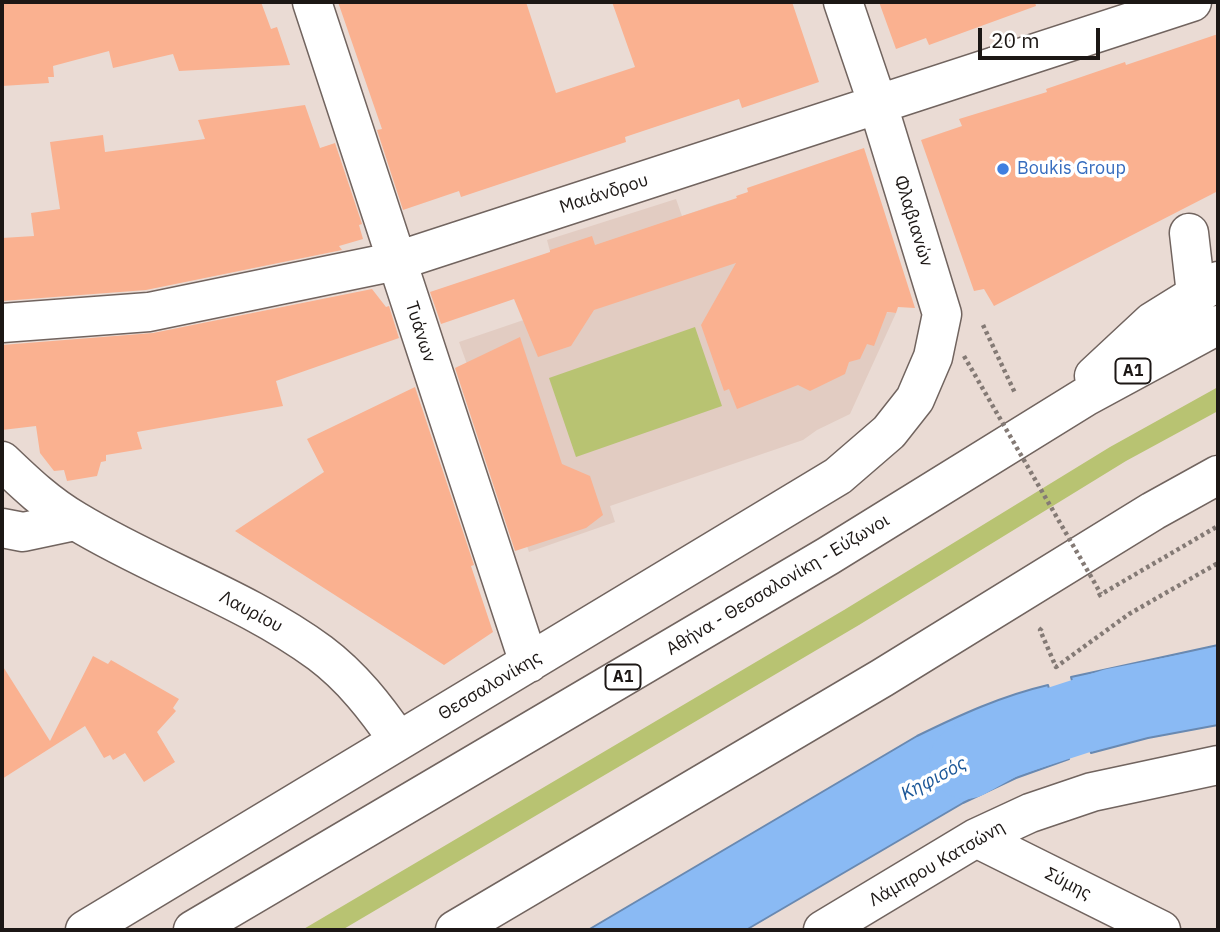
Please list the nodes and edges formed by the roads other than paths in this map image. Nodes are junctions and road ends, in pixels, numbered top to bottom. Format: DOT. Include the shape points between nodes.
graph roads {
  1 [pos="312,2"];
  2 [pos="844,2"];
  3 [pos="1192,2"];
  4 [pos="878,105"];
  5 [pos="1189,233"];
  6 [pos="397,261"];
  7 [pos="1207,288"];
  8 [pos="2,323"];
  9 [pos="1218,325"];
  10 [pos="1040,424"];
  11 [pos="889,432"];
  12 [pos="2,461"];
  13 [pos="1218,475"];
  14 [pos="75,521"];
  15 [pos="2,528"];
  16 [pos="529,663"];
  17 [pos="398,740"];
  18 [pos="1218,765"];
  19 [pos="976,838"];
  20 [pos="85,930"];
  21 [pos="193,930"];
  22 [pos="455,930"];
  23 [pos="823,930"];
  24 [pos="1161,930"];
  1 -- 6 [label="main road, Τυάνων"];
  2 -- 4 [label="main road, Φλαβιανών"];
  3 -- 4 [label="main road, Μαιάνδρου"];
  4 -- 6 [label="main road, Μαιάνδρου"];
  4 -- 11 [label="main road, Φλαβιανών" via="942,314 933,357 915,398"];
  5 -- 7 [label="main road"];
  6 -- 8 [label="main road, Μαιάνδρου" via="149,312"];
  6 -- 16 [label="main road, Τυάνων"];
  7 -- 10 [label="main road" via="1152,321"];
  9 -- 10 [label="main road, Αθήνα - Θεσσαλονίκη - Εύζωνοι / Α1"];
  10 -- 21 [label="main road, Αθήνα - Θεσσαλονίκη - Εύζωνοι / Α1" via="828,556"];
  11 -- 16 [label="main road, Θεσσαλονίκης" via="838,476"];
  12 -- 14 [label="main road, Λαυρίου"];
  13 -- 22 [label="main road"];
  14 -- 15 [label="main road" via="23,532"];
  14 -- 17 [label="main road, Λαυρίου" via="280,626 322,654 353,682"];
  16 -- 17 [label="main road, Θεσσαλονίκης"];
  17 -- 20 [label="main road, Θεσσαλονίκης"];
  18 -- 19 [label="main road, Λάμπρου Κατσώνη" via="1092,792"];
  19 -- 23 [label="main road, Λάμπρου Κατσώνη"];
  19 -- 24 [label="main road, Σύμης"];
}
